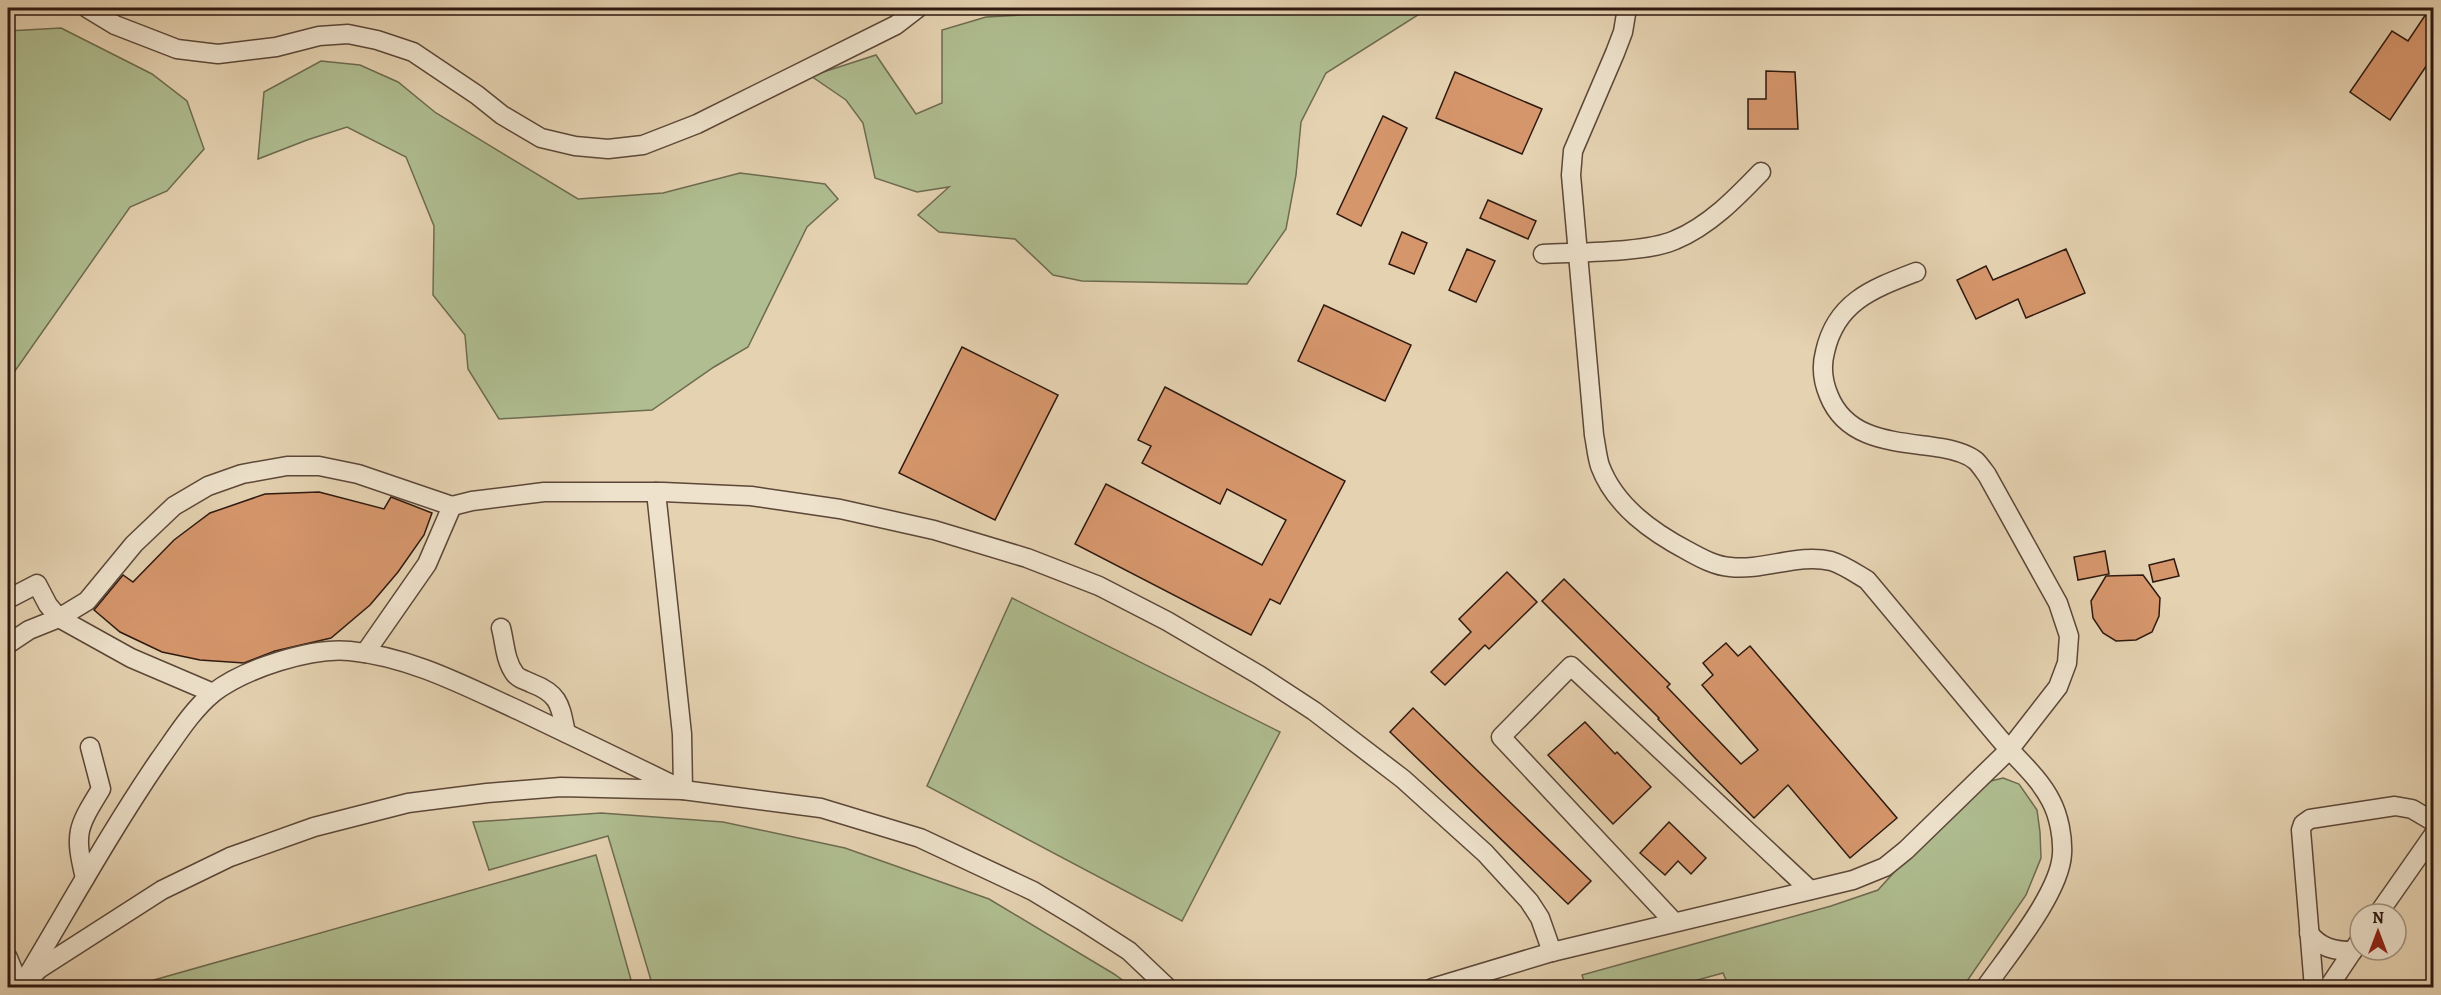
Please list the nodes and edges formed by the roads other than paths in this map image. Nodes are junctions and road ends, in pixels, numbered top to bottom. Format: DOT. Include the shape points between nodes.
graph roads {
  1 [pos="87,8"];
  2 [pos="918,8"];
  3 [pos="1627,8"];
  4 [pos="1761,172"];
  5 [pos="1577,252"];
  6 [pos="1543,254"];
  7 [pos="1916,272"];
  8 [pos="656,492"];
  9 [pos="452,506"];
  10 [pos="8,599"];
  11 [pos="59,618"];
  12 [pos="501,628"];
  13 [pos="8,644"];
  14 [pos="365,653"];
  15 [pos="213,693"];
  16 [pos="566,733"];
  17 [pos="90,747"];
  18 [pos="2009,750"];
  19 [pos="684,789"];
  20 [pos="2433,822"];
  21 [pos="2433,834"];
  22 [pos="85,878"];
  23 [pos="1810,890"];
  24 [pos="2386,902"];
  25 [pos="1674,922"];
  26 [pos="2309,933"];
  27 [pos="2348,948"];
  28 [pos="1552,952"];
  29 [pos="8,958"];
  30 [pos="2348,958"];
  31 [pos="20,987"];
  32 [pos="1168,987"];
  33 [pos="1432,987"];
  34 [pos="1985,987"];
  35 [pos="2314,987"];
  36 [pos="2328,987"];
  1 -- 2 [label="street" via="115,25 177,49 218,54 276,47 319,36 348,34 377,40 413,52 541,138 608,149 643,145 697,124 896,25"];
  3 -- 5 [label="street" via="1623,32 1573,151"];
  4 -- 5 [label="street" via="1714,217 1674,241"];
  5 -- 6 [label="street"];
  5 -- 18 [label="street" via="1594,435 1600,466 1625,506 1675,544 1728,567 1756,568 1809,559 1847,567 1867,580"];
  7 -- 18 [label="street" via="1870,290 1849,306 1829,332 1823,358 1824,382 1834,407 1854,428 1873,438 1953,450 1975,460 1988,475 2058,603 2069,636 2067,663 2058,687"];
  8 -- 9 [label="street" via="544,492"];
  8 -- 19 [label="street" via="682,734"];
  8 -- 28 [label="street" via="752,496 840,509 934,530 1027,558 1099,586 1259,675 1314,711 1403,779 1485,853 1529,901 1540,918"];
  9 -- 11 [label="street" via="358,474 319,466 287,466 242,474 208,486 174,506 134,544 87,601"];
  9 -- 14 [label="street" via="427,564"];
  10 -- 11 [label="street" via="37,584"];
  11 -- 13 [label="street"];
  11 -- 15 [label="street" via="131,658"];
  12 -- 16 [label="street" via="514,673 555,697"];
  14 -- 15 [label="street" via="321,651 275,663"];
  14 -- 16 [label="street" via="438,672"];
  15 -- 22 [label="street" via="188,720 142,785"];
  16 -- 19 [label="street"];
  17 -- 22 [label="street" via="101,789 78,832"];
  18 -- 23 [label="street" via="1885,867 1853,880"];
  18 -- 34 [label="street" via="2052,802 2060,827 2062,855 2055,882 2040,909"];
  19 -- 31 [label="street" via="561,787 487,792 408,803 314,827 230,857 162,890 39,969"];
  19 -- 32 [label="street" via="821,808 920,838 1033,891 1129,951"];
  20 -- 26 [label="street" via="2412,809 2395,806 2310,819 2302,824"];
  21 -- 24 [label="street"];
  22 -- 31 [label="street"];
  23 -- 25 [label="street"];
  23 -- 25 [label="street" via="1571,666 1501,737"];
  25 -- 28 [label="street"];
  26 -- 27 [label="street" via="2329,948"];
  26 -- 35 [label="street"];
  28 -- 33 [label="street"];
  29 -- 31 [label="street"];
  30 -- 36 [label="street"];
}
